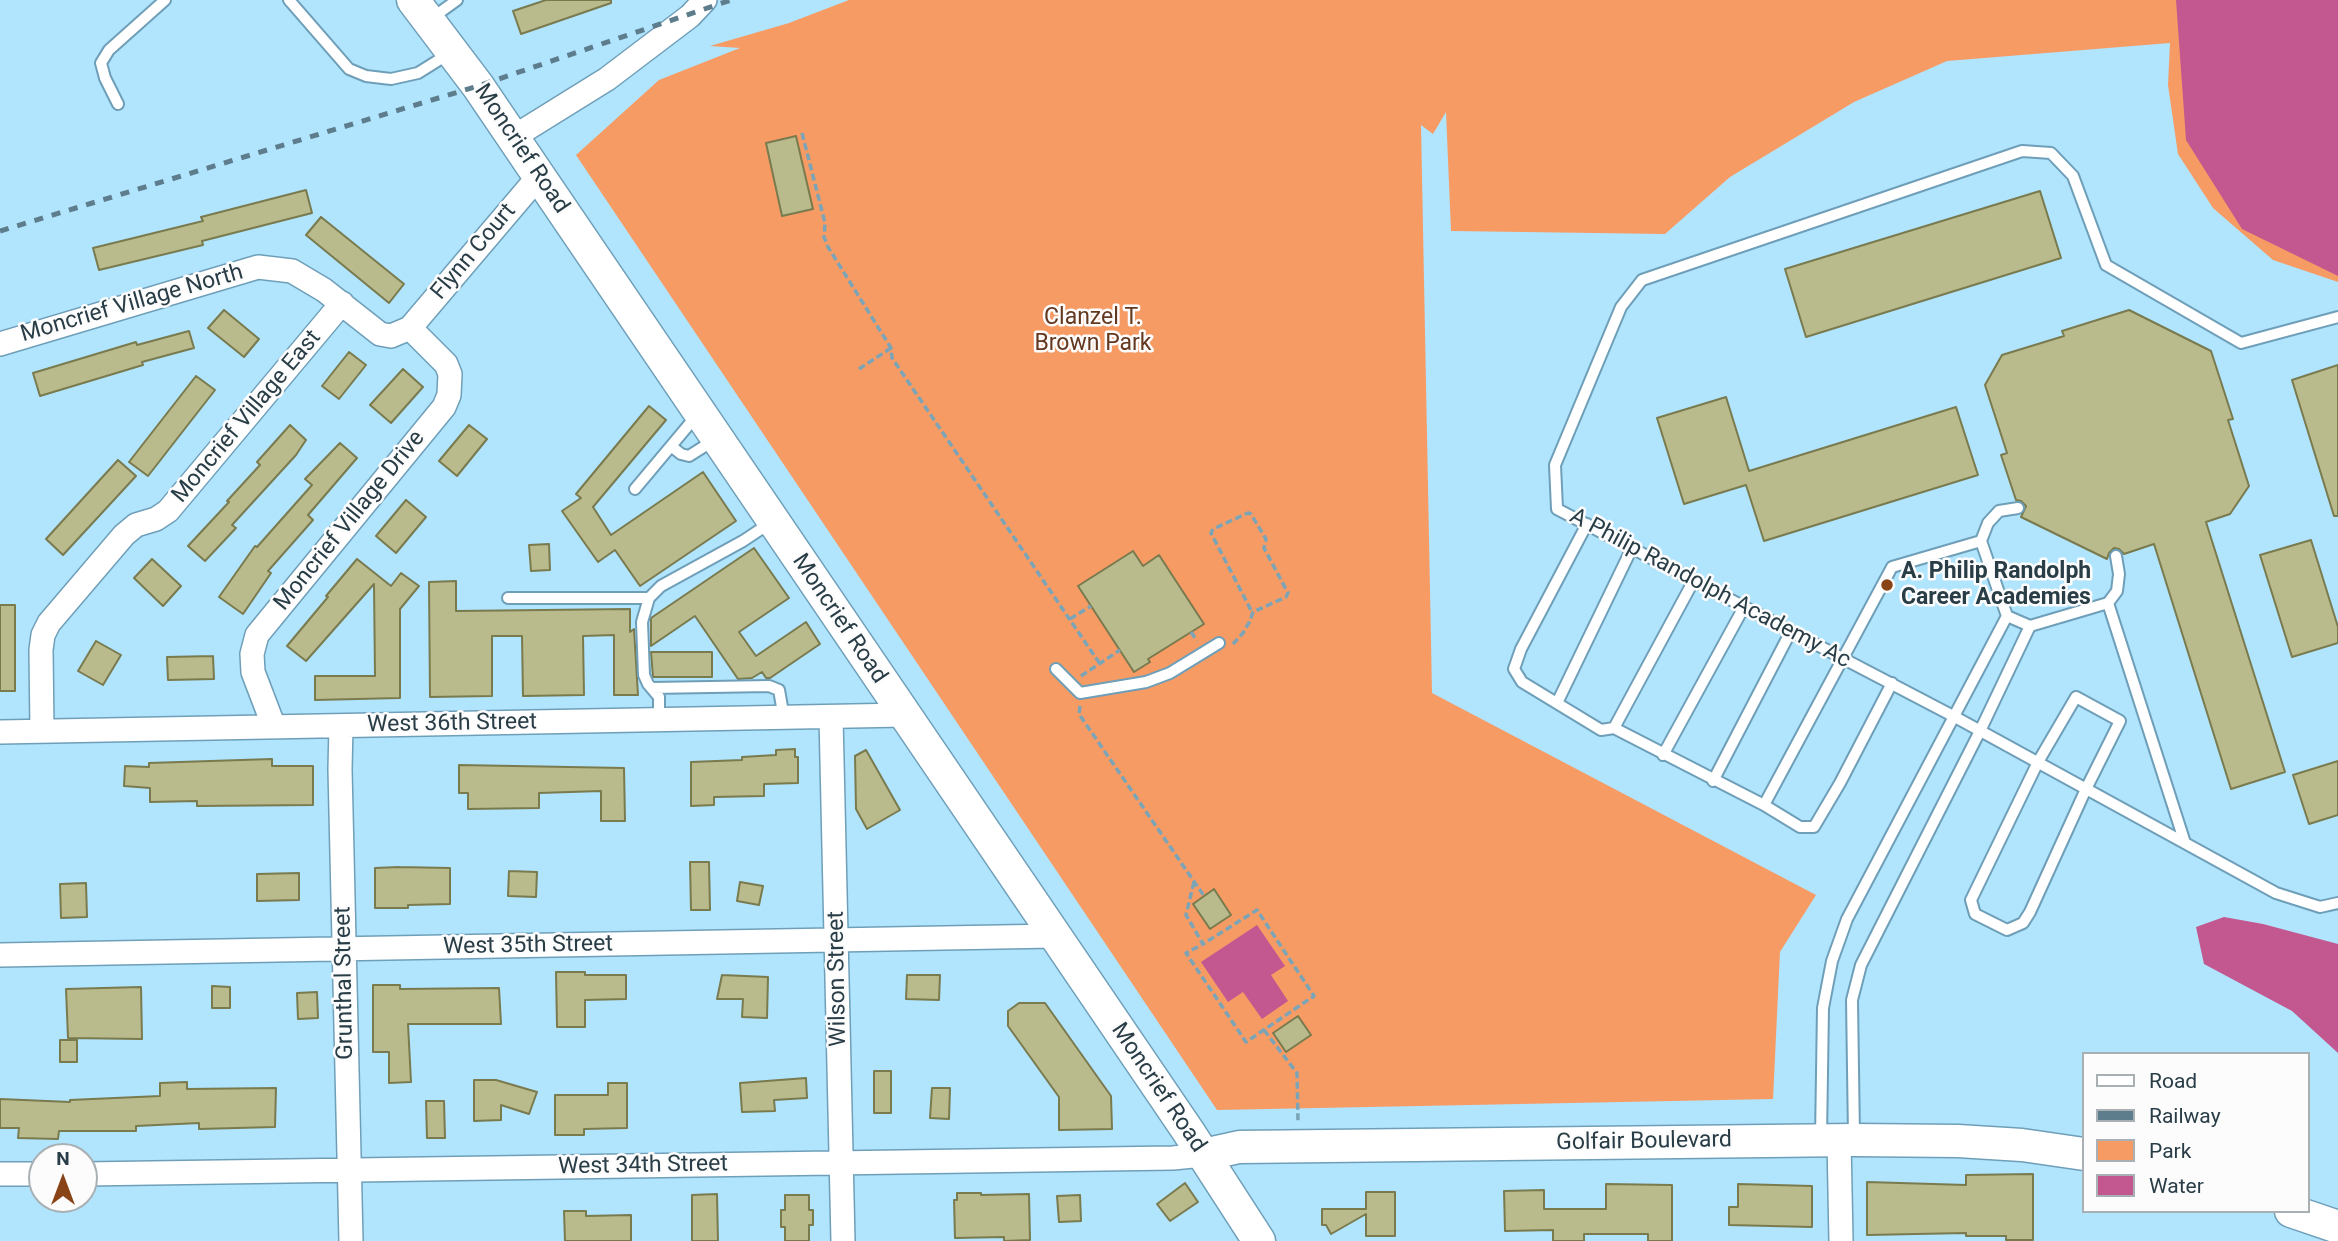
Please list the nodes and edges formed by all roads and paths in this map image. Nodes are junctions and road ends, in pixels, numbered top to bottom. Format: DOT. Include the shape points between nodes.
graph roads {
  1 [pos="165,0"];
  2 [pos="289,0"];
  3 [pos="457,0"];
  4 [pos="705,0"];
  5 [pos="421,10"];
  6 [pos="452,51"];
  7 [pos="118,104"];
  8 [pos="802,134"];
  9 [pos="512,138"];
  10 [pos="539,176"];
  11 [pos="342,303"];
  12 [pos="2338,317"];
  13 [pos="410,328"];
  14 [pos="0,344"];
  15 [pos="891,348"];
  16 [pos="859,369"];
  17 [pos="708,426"];
  18 [pos="671,446"];
  19 [pos="635,489"];
  20 [pos="2018,508"];
  21 [pos="773,521"];
  22 [pos="1587,524"];
  23 [pos="1981,541"];
  24 [pos="1632,548"];
  25 [pos="2116,556"];
  26 [pos="1694,580"];
  27 [pos="508,598"];
  28 [pos="649,598"];
  29 [pos="2109,603"];
  30 [pos="1091,606"];
  31 [pos="1744,607"];
  32 [pos="1253,614"];
  33 [pos="2007,616"];
  34 [pos="1070,619"];
  35 [pos="2030,626"];
  36 [pos="1791,631"];
  37 [pos="1217,644"];
  38 [pos="1120,650"];
  39 [pos="1844,659"];
  40 [pos="1100,664"];
  41 [pos="1056,669"];
  42 [pos="1070,683"];
  43 [pos="1892,683"];
  44 [pos="652,688"];
  45 [pos="1080,693"];
  46 [pos="1557,703"];
  47 [pos="2144,714"];
  48 [pos="905,715"];
  49 [pos="831,717"];
  50 [pos="1955,717"];
  51 [pos="784,718"];
  52 [pos="659,720"];
  53 [pos="2120,721"];
  54 [pos="341,726"];
  55 [pos="274,727"];
  56 [pos="1614,728"];
  57 [pos="1980,730"];
  58 [pos="42,731"];
  59 [pos="0,732"];
  60 [pos="1663,755"];
  61 [pos="2038,762"];
  62 [pos="1713,781"];
  63 [pos="2086,789"];
  64 [pos="1763,805"];
  65 [pos="2185,843"];
  66 [pos="1194,882"];
  67 [pos="1204,896"];
  68 [pos="2338,903"];
  69 [pos="1055,936"];
  70 [pos="837,940"];
  71 [pos="1203,944"];
  72 [pos="344,949"];
  73 [pos="0,955"];
  74 [pos="1264,1030"];
  75 [pos="1298,1121"];
  76 [pos="1838,1140"];
  77 [pos="2082,1154"];
  78 [pos="1203,1155"];
  79 [pos="841,1163"];
  80 [pos="349,1171"];
  81 [pos="0,1174"];
  82 [pos="28,1174"];
  83 [pos="98,1174"];
  84 [pos="2295,1213"];
  85 [pos="2333,1231"];
  86 [pos="351,1241"];
  87 [pos="843,1241"];
  88 [pos="1259,1241"];
  89 [pos="1841,1241"];
  1 -- 7 [label="lane" via="108,50 101,63"];
  2 -- 6 [label="lane" via="349,69 366,76 391,79 418,73"];
  3 -- 5 [label="lane"];
  4 -- 9 [label="street" via="607,79"];
  5 -- 6 [label="main road, Moncrief Road"];
  6 -- 9 [label="main road, Moncrief Road"];
  8 -- 15 [label="path" via="825,223 824,237"];
  9 -- 10 [label="main road, Moncrief Road"];
  10 -- 13 [label="street, Flynn Court"];
  10 -- 17 [label="main road, Moncrief Road"];
  11 -- 13 [label="street, Moncrief Village North" via="380,334 391,336"];
  11 -- 14 [label="street, Moncrief Village North" via="292,271 258,267"];
  11 -- 58 [label="street, Moncrief Village East" via="168,512 124,535 50,623 41,650"];
  12 -- 22 [label="lane, A Philip Randolph Academy Ac" via="2241,343 2106,265 2073,176 2050,153 2022,151 1642,281 1621,307 1555,465 1557,509"];
  13 -- 55 [label="street, Moncrief Village Drive" via="446,365 449,395 257,635 253,672"];
  15 -- 16 [label="path"];
  15 -- 34 [label="path" via="892,358"];
  17 -- 18 [label="lane"];
  17 -- 18 [label="lane" via="689,456"];
  17 -- 21 [label="main road, Moncrief Road"];
  18 -- 19 [label="lane"];
  20 -- 23 [label="lane" via="1999,511 1987,523"];
  21 -- 28 [label="lane"];
  21 -- 48 [label="main road, Moncrief Road"];
  22 -- 24 [label="lane, A Philip Randolph Academy Ac"];
  22 -- 46 [label="lane" via="1514,668 1522,682"];
  23 -- 33 [label="lane"];
  23 -- 39 [label="lane" via="1892,567"];
  24 -- 26 [label="lane, A Philip Randolph Academy Ac"];
  24 -- 46 [label="lane"];
  25 -- 29 [label="lane" via="2117,591"];
  26 -- 31 [label="lane, A Philip Randolph Academy Ac"];
  26 -- 56 [label="lane"];
  27 -- 28 [label="lane"];
  28 -- 44 [label="lane" via="642,622 644,675"];
  29 -- 35 [label="lane"];
  29 -- 47 [label="lane"];
  30 -- 34 [label="path"];
  31 -- 36 [label="lane, A Philip Randolph Academy Ac"];
  31 -- 60 [label="lane"];
  32 -- 32 [label="path" via="1288,593 1264,548 1266,539 1248,513 1211,533"];
  32 -- 37 [label="path" via="1235,643 1225,648"];
  33 -- 35 [label="lane"];
  33 -- 50 [label="lane"];
  34 -- 40 [label="path"];
  35 -- 57 [label="lane"];
  36 -- 39 [label="lane, A Philip Randolph Academy Ac"];
  36 -- 62 [label="lane"];
  37 -- 45 [label="lane" via="1146,682"];
  38 -- 40 [label="path"];
  39 -- 43 [label="lane, A Philip Randolph Academy Ac"];
  39 -- 64 [label="lane"];
  40 -- 42 [label="path"];
  41 -- 42 [label="lane"];
  42 -- 45 [label="lane"];
  43 -- 50 [label="lane, A Philip Randolph Academy Ac"];
  43 -- 64 [label="lane" via="1814,827 1800,827"];
  44 -- 51 [label="lane" via="769,686 779,690"];
  44 -- 52 [label="lane" via="659,697"];
  45 -- 66 [label="path" via="1079,714"];
  46 -- 56 [label="lane" via="1601,730"];
  47 -- 53 [label="lane"];
  47 -- 65 [label="lane"];
  48 -- 49 [label="street, West 36th Street"];
  48 -- 69 [label="main road, Moncrief Road"];
  49 -- 51 [label="street, West 36th Street"];
  49 -- 70 [label="street, Wilson Street"];
  50 -- 57 [label="lane, A Philip Randolph Academy Ac"];
  50 -- 76 [label="lane" via="1847,919 1832,961 1823,1008"];
  51 -- 52 [label="street, West 36th Street"];
  52 -- 54 [label="street, West 36th Street"];
  53 -- 61 [label="lane" via="2076,697"];
  53 -- 63 [label="lane"];
  54 -- 55 [label="street, West 36th Street"];
  54 -- 72 [label="street, Grunthal Street"];
  55 -- 58 [label="street, West 36th Street"];
  56 -- 60 [label="lane"];
  57 -- 61 [label="lane"];
  57 -- 76 [label="lane" via="1861,965 1852,1000"];
  58 -- 59 [label="street, West 36th Street"];
  60 -- 62 [label="lane"];
  61 -- 63 [label="lane"];
  61 -- 63 [label="lane" via="1975,888 1971,900 1975,914 2007,930 2023,923"];
  62 -- 64 [label="lane"];
  63 -- 65 [label="lane"];
  65 -- 68 [label="lane" via="2276,893 2320,907"];
  66 -- 67 [label="path"];
  66 -- 71 [label="path" via="1186,915"];
  69 -- 70 [label="street, West 35th Street"];
  69 -- 78 [label="main road, Moncrief Road"];
  70 -- 72 [label="street, West 35th Street"];
  70 -- 79 [label="street, Wilson Street"];
  71 -- 74 [label="path" via="1186,953 1246,1042"];
  71 -- 74 [label="path" via="1256,910 1314,996"];
  72 -- 73 [label="street, West 35th Street"];
  72 -- 80 [label="street, Grunthal Street"];
  74 -- 75 [label="path" via="1297,1073"];
  76 -- 77 [label="main road, Golfair Boulevard" via="1958,1141"];
  76 -- 78 [label="main road, Golfair Boulevard" via="1239,1147"];
  76 -- 89 [label="street"];
  78 -- 79 [label="street, West 34th Street"];
  78 -- 88 [label="main road, Moncrief Road"];
  79 -- 80 [label="street, West 34th Street"];
  79 -- 87 [label="street, Wilson Street"];
  80 -- 83 [label="street, West 34th Street"];
  80 -- 86 [label="street, Grunthal Street"];
  81 -- 82 [label="street"];
  84 -- 85 [label="main road"];
}
